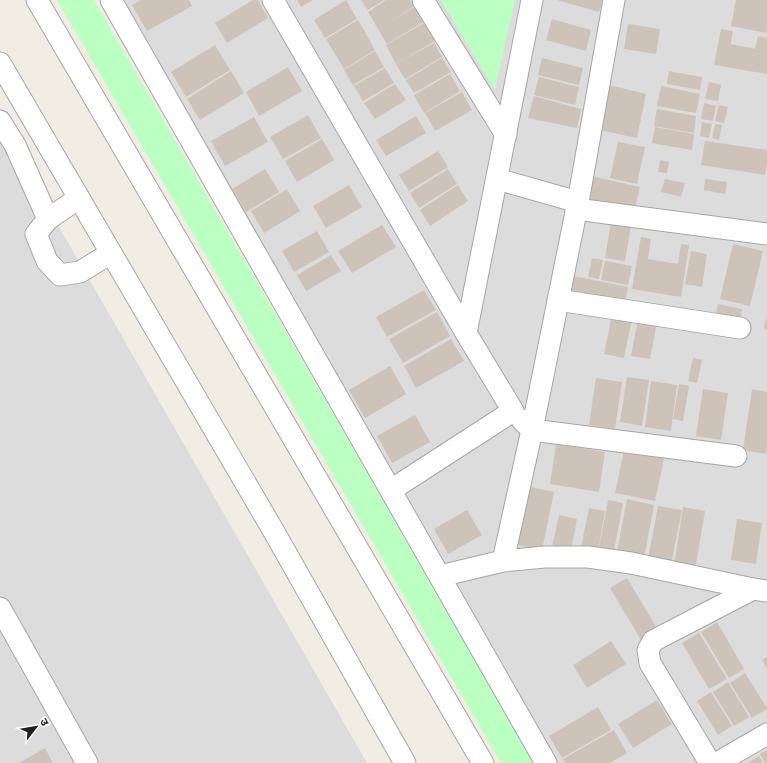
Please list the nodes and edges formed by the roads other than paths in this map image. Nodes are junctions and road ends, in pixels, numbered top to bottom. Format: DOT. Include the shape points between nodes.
graph roads {
  1 [pos="36,0"];
  2 [pos="111,0"];
  3 [pos="273,0"];
  4 [pos="423,0"];
  5 [pos="532,0"];
  6 [pos="614,0"];
  7 [pos="0,63"];
  8 [pos="0,121"];
  9 [pos="506,135"];
  10 [pos="8,148"];
  11 [pos="497,180"];
  12 [pos="79,198"];
  13 [pos="577,205"];
  14 [pos="48,219"];
  15 [pos="767,234"];
  16 [pos="111,253"];
  17 [pos="558,300"];
  18 [pos="740,328"];
  19 [pos="466,334"];
  20 [pos="513,411"];
  21 [pos="532,430"];
  22 [pos="736,456"];
  23 [pos="391,490"];
  24 [pos="503,561"];
  25 [pos="440,576"];
  26 [pos="760,590"];
  27 [pos="0,608"];
  28 [pos="767,734"];
  29 [pos="87,763"];
  30 [pos="405,763"];
  31 [pos="483,763"];
  32 [pos="546,763"];
  33 [pos="710,763"];
  34 [pos="717,763"];
  1 -- 31 [label="street"];
  2 -- 23 [label="street"];
  3 -- 19 [label="street"];
  4 -- 9 [label="street"];
  5 -- 9 [label="street"];
  6 -- 13 [label="street"];
  7 -- 12 [label="street"];
  8 -- 10 [label="street"];
  9 -- 11 [label="street"];
  10 -- 14 [label="street"];
  11 -- 13 [label="street"];
  11 -- 19 [label="street"];
  12 -- 14 [label="street"];
  12 -- 16 [label="street"];
  13 -- 15 [label="street"];
  13 -- 17 [label="street"];
  14 -- 16 [label="street" via="36,234 47,261 60,275 80,272"];
  16 -- 30 [label="street" via="273,530"];
  17 -- 18 [label="street"];
  17 -- 21 [label="street"];
  19 -- 20 [label="street"];
  20 -- 21 [label="street"];
  20 -- 23 [label="street"];
  21 -- 22 [label="street"];
  21 -- 24 [label="street"];
  23 -- 25 [label="street"];
  24 -- 25 [label="street"];
  24 -- 26 [label="street" via="545,556 588,557 631,563"];
  25 -- 32 [label="street"];
  26 -- 33 [label="street" via="653,641 648,650 650,663"];
  27 -- 29 [label="street"];
  28 -- 34 [label="street"];
}
